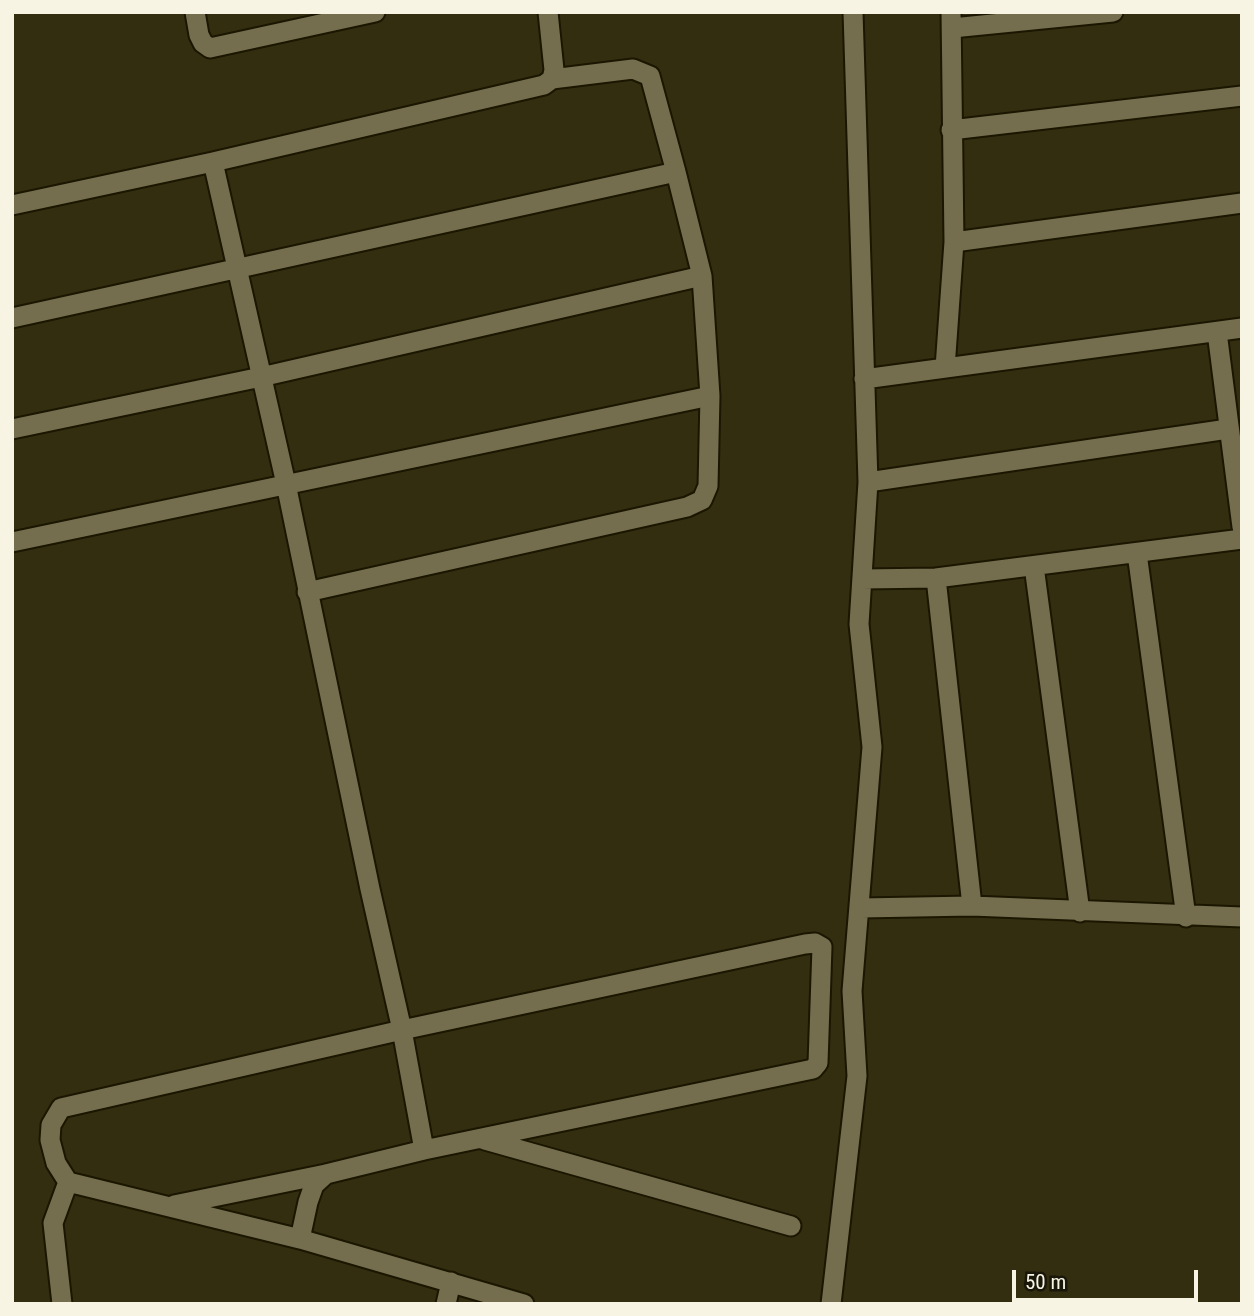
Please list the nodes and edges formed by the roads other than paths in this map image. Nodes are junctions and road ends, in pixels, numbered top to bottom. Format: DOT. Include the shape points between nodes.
graph roads {
  1 [pos="195,12"];
  2 [pos="375,12"];
  3 [pos="548,12"];
  4 [pos="853,12"];
  5 [pos="1113,12"];
  6 [pos="952,20"];
  7 [pos="552,79"];
  8 [pos="1242,96"];
  9 [pos="951,130"];
  10 [pos="213,162"];
  11 [pos="676,172"];
  12 [pos="1242,203"];
  13 [pos="12,205"];
  14 [pos="954,242"];
  15 [pos="235,271"];
  16 [pos="702,276"];
  17 [pos="12,318"];
  18 [pos="1242,328"];
  19 [pos="1217,332"];
  20 [pos="945,368"];
  21 [pos="261,377"];
  22 [pos="864,379"];
  23 [pos="710,396"];
  24 [pos="12,429"];
  25 [pos="1228,429"];
  26 [pos="868,482"];
  27 [pos="286,484"];
  28 [pos="1242,527"];
  29 [pos="1242,539"];
  30 [pos="12,542"];
  31 [pos="1138,553"];
  32 [pos="1034,566"];
  33 [pos="936,578"];
  34 [pos="862,579"];
  35 [pos="307,592"];
  36 [pos="972,906"];
  37 [pos="861,908"];
  38 [pos="1080,912"];
  39 [pos="1186,917"];
  40 [pos="1242,917"];
  41 [pos="402,1030"];
  42 [pos="481,1139"];
  43 [pos="424,1150"];
  44 [pos="326,1174"];
  45 [pos="68,1182"];
  46 [pos="166,1206"];
  47 [pos="791,1226"];
  48 [pos="300,1239"];
  49 [pos="451,1283"];
  50 [pos="62,1304"];
  51 [pos="446,1304"];
  52 [pos="524,1304"];
  53 [pos="831,1304"];
  1 -- 2 [label="street" via="199,35 210,48"];
  3 -- 7 [label="street"];
  4 -- 22 [label="street"];
  5 -- 6 [label="street"];
  6 -- 9 [label="street"];
  7 -- 10 [label="street" via="544,85"];
  7 -- 11 [label="street" via="633,69 650,75"];
  8 -- 9 [label="street"];
  9 -- 14 [label="street"];
  10 -- 13 [label="street"];
  10 -- 15 [label="street"];
  11 -- 15 [label="street"];
  11 -- 16 [label="street"];
  12 -- 14 [label="street"];
  14 -- 20 [label="street"];
  15 -- 17 [label="street"];
  15 -- 21 [label="street"];
  16 -- 21 [label="street"];
  16 -- 23 [label="street"];
  18 -- 19 [label="street"];
  19 -- 20 [label="street"];
  19 -- 25 [label="street"];
  20 -- 22 [label="street"];
  21 -- 24 [label="street"];
  21 -- 27 [label="street"];
  22 -- 26 [label="street"];
  23 -- 27 [label="street"];
  23 -- 35 [label="street" via="708,486 702,500"];
  25 -- 26 [label="street"];
  25 -- 28 [label="street"];
  26 -- 34 [label="street"];
  27 -- 30 [label="street"];
  27 -- 35 [label="street"];
  29 -- 31 [label="street"];
  31 -- 32 [label="street"];
  31 -- 39 [label="street"];
  32 -- 33 [label="street"];
  32 -- 38 [label="street"];
  33 -- 34 [label="street"];
  33 -- 36 [label="street"];
  34 -- 37 [label="street" via="859,624 872,747"];
  35 -- 41 [label="street"];
  36 -- 37 [label="street"];
  36 -- 38 [label="street"];
  37 -- 53 [label="street" via="852,1004 857,1076"];
  38 -- 39 [label="street"];
  39 -- 40 [label="street"];
  41 -- 42 [label="street" via="806,944 822,947 818,1063 813,1069"];
  41 -- 43 [label="street"];
  41 -- 45 [label="street" via="61,1108 51,1125 50,1140 56,1163"];
  42 -- 43 [label="street"];
  42 -- 47 [label="street"];
  43 -- 44 [label="street"];
  44 -- 46 [label="street"];
  44 -- 48 [label="street" via="314,1185 307,1202"];
  45 -- 46 [label="street"];
  45 -- 50 [label="street" via="53,1223"];
  46 -- 48 [label="street"];
  48 -- 49 [label="street"];
  49 -- 51 [label="street"];
  49 -- 52 [label="street"];
}
